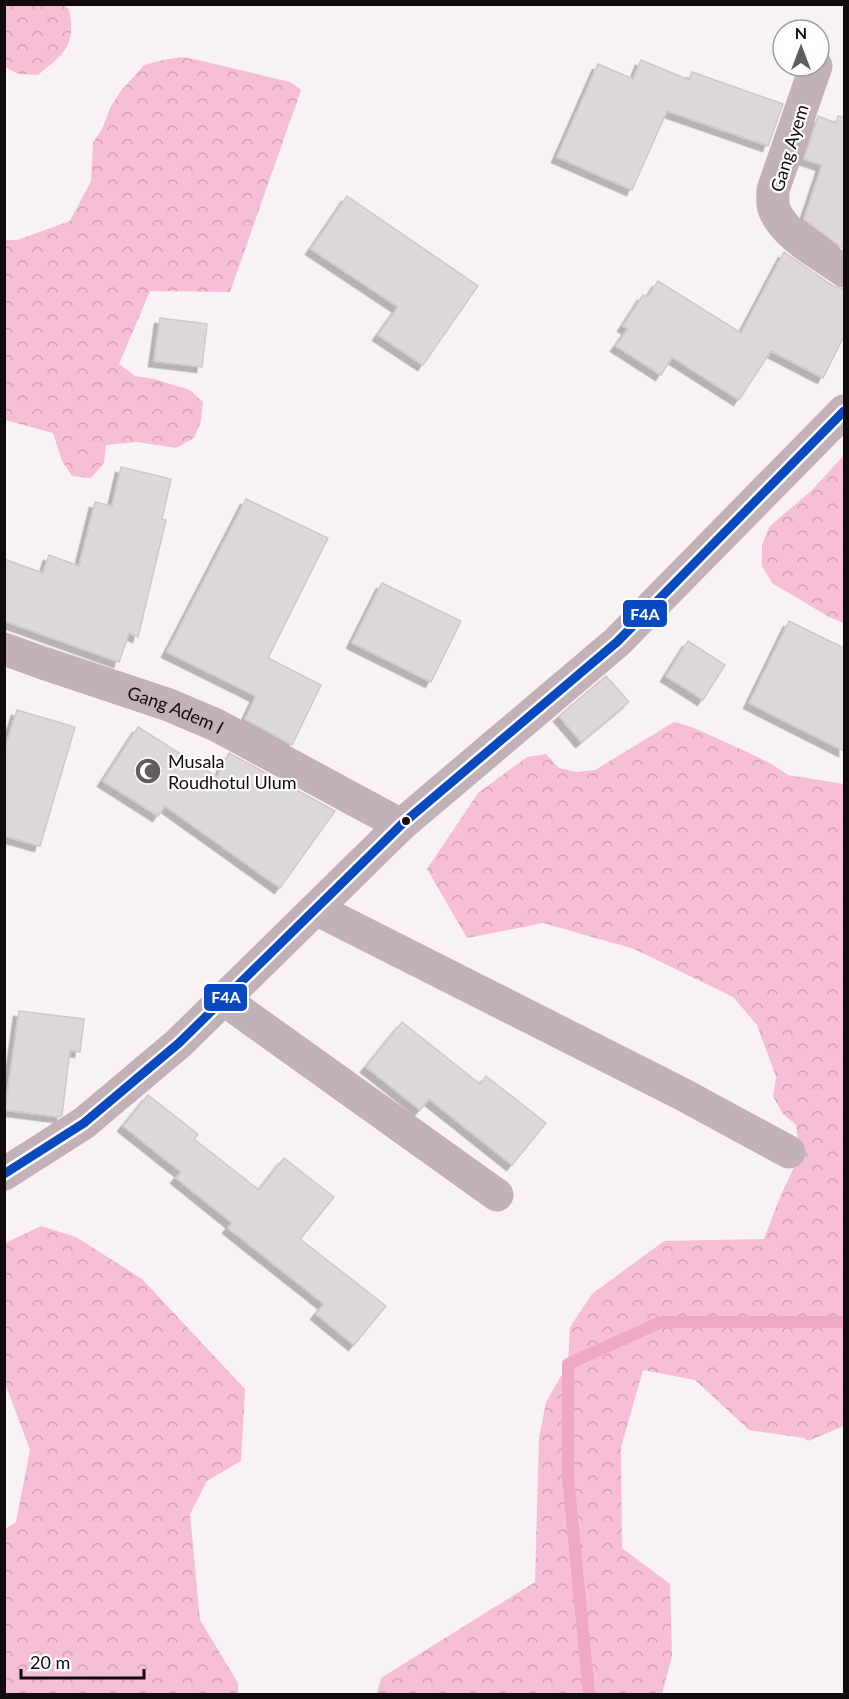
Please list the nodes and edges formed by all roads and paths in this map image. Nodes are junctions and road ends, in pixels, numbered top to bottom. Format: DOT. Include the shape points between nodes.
graph roads {
  1 [pos="812,78"];
  2 [pos="844,271"];
  3 [pos="844,411"];
  4 [pos="4,649"];
  5 [pos="401,825"];
  6 [pos="315,909"];
  7 [pos="223,999"];
  8 [pos="789,1152"];
  9 [pos="4,1174"];
  10 [pos="497,1195"];
  1 -- 2 [label="street, Gang Ayem" via="773,190 772,207 793,234"];
  3 -- 5 [label="street" via="617,642"];
  4 -- 5 [label="street, Gang Adem I" via="216,725"];
  5 -- 6 [label="street"];
  6 -- 7 [label="street"];
  6 -- 8 [label="street"];
  7 -- 9 [label="street" via="179,1043 84,1123"];
  7 -- 10 [label="street"];
}
